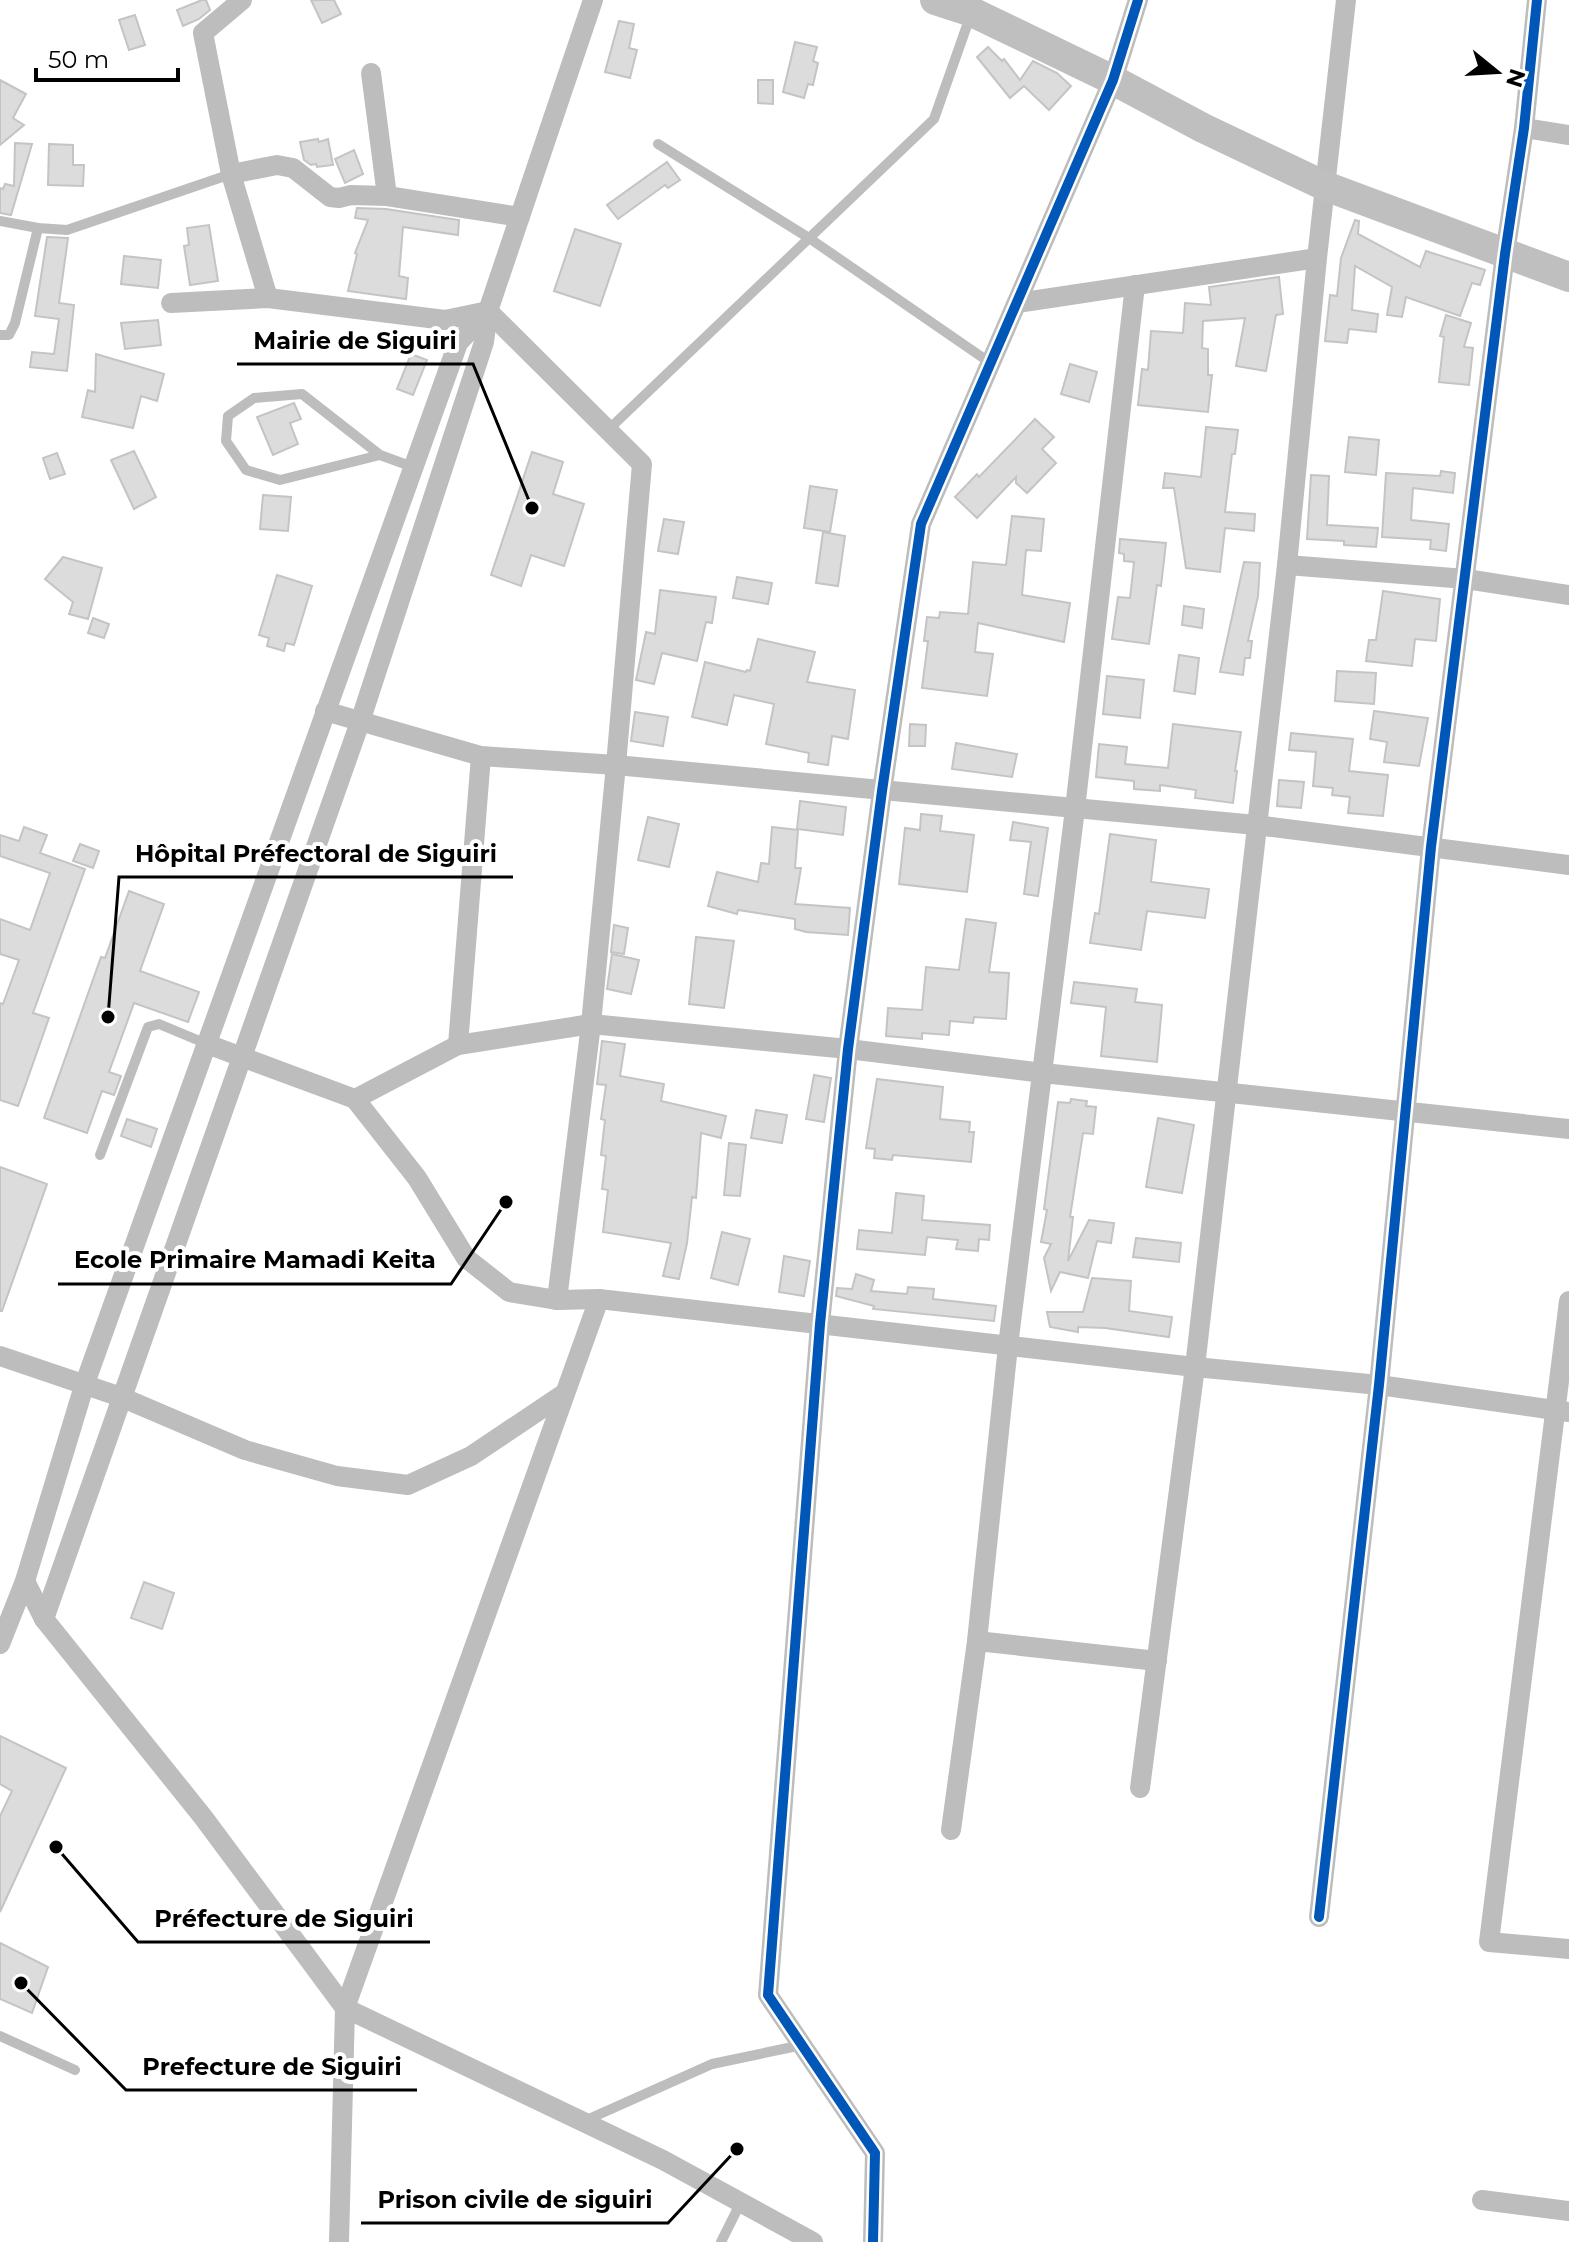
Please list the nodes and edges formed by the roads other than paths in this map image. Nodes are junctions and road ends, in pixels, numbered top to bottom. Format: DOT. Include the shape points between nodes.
graph roads {
  1 [pos="242,0"];
  2 [pos="593,0"];
  3 [pos="935,0"];
  4 [pos="1138,0"];
  5 [pos="1346,0"];
  6 [pos="1537,0"];
  7 [pos="974,6"];
  8 [pos="371,73"];
  9 [pos="1113,80"];
  10 [pos="1524,128"];
  11 [pos="1569,135"];
  12 [pos="658,144"];
  13 [pos="231,174"];
  14 [pos="1325,186"];
  15 [pos="387,196"];
  16 [pos="520,217"];
  17 [pos="0,221"];
  18 [pos="38,228"];
  19 [pos="809,238"];
  20 [pos="1505,254"];
  21 [pos="1317,258"];
  22 [pos="1569,277"];
  23 [pos="1135,285"];
  24 [pos="268,298"];
  25 [pos="171,303"];
  26 [pos="1017,303"];
  27 [pos="488,311"];
  28 [pos="0,335"];
  29 [pos="989,362"];
  30 [pos="608,430"];
  31 [pos="380,455"];
  32 [pos="413,467"];
  33 [pos="1287,565"];
  34 [pos="1466,579"];
  35 [pos="1569,595"];
  36 [pos="325,711"];
  37 [pos="360,722"];
  38 [pos="481,756"];
  39 [pos="616,765"];
  40 [pos="882,791"];
  41 [pos="1075,809"];
  42 [pos="1256,825"];
  43 [pos="1431,847"];
  44 [pos="1569,865"];
  45 [pos="591,1024"];
  46 [pos="207,1044"];
  47 [pos="458,1045"];
  48 [pos="848,1049"];
  49 [pos="241,1056"];
  50 [pos="1043,1073"];
  51 [pos="1227,1092"];
  52 [pos="355,1099"];
  53 [pos="1404,1112"];
  54 [pos="1569,1129"];
  55 [pos="100,1155"];
  56 [pos="599,1299"];
  57 [pos="557,1300"];
  58 [pos="1569,1301"];
  59 [pos="820,1324"];
  60 [pos="1008,1346"];
  61 [pos="0,1356"];
  62 [pos="1195,1367"];
  63 [pos="1379,1385"];
  64 [pos="84,1386"];
  65 [pos="565,1393"];
  66 [pos="121,1397"];
  67 [pos="1563,1412"];
  68 [pos="25,1581"];
  69 [pos="44,1619"];
  70 [pos="977,1641"];
  71 [pos="0,1644"];
  72 [pos="1157,1661"];
  73 [pos="1140,1788"];
  74 [pos="951,1830"];
  75 [pos="1319,1917"];
  76 [pos="1569,1949"];
  77 [pos="345,2008"];
  78 [pos="0,2036"];
  79 [pos="802,2045"];
  80 [pos="75,2070"];
  81 [pos="582,2122"];
  82 [pos="1482,2200"];
  83 [pos="741,2202"];
  84 [pos="1569,2211"];
  85 [pos="339,2242"];
  86 [pos="721,2242"];
  87 [pos="813,2242"];
  88 [pos="873,2242"];
  1 -- 13 [label="street" via="203,33"];
  2 -- 16 [label="street"];
  3 -- 7 [label="street"];
  4 -- 9 [label="street"];
  5 -- 14 [label="street"];
  6 -- 10 [label="street"];
  7 -- 9 [label="street"];
  7 -- 19 [label="lane" via="934,119"];
  8 -- 15 [label="street"];
  9 -- 14 [label="street"];
  9 -- 26 [label="street"];
  10 -- 11 [label="street"];
  10 -- 20 [label="street"];
  12 -- 19 [label="lane"];
  13 -- 15 [label="street" via="277,165 293,168 330,197"];
  13 -- 18 [label="lane" via="67,230"];
  13 -- 24 [label="street"];
  14 -- 20 [label="street"];
  14 -- 21 [label="street"];
  15 -- 16 [label="street"];
  16 -- 27 [label="street"];
  17 -- 18 [label="lane"];
  18 -- 28 [label="lane" via="15,323 9,335"];
  19 -- 29 [label="lane"];
  19 -- 30 [label="lane"];
  20 -- 22 [label="street"];
  20 -- 34 [label="street"];
  21 -- 23 [label="street"];
  21 -- 33 [label="street"];
  23 -- 26 [label="street"];
  23 -- 41 [label="street"];
  24 -- 25 [label="street"];
  24 -- 27 [label="street" via="445,320"];
  26 -- 29 [label="street"];
  27 -- 30 [label="street"];
  27 -- 32 [label="street" via="458,343"];
  27 -- 37 [label="street" via="484,342"];
  29 -- 40 [label="street" via="921,524"];
  30 -- 39 [label="street" via="642,464"];
  31 -- 31 [label="lane" via="302,394 254,398 228,416 226,441 246,470 280,480"];
  31 -- 32 [label="lane"];
  32 -- 36 [label="street"];
  33 -- 34 [label="street"];
  33 -- 42 [label="street"];
  34 -- 35 [label="street"];
  34 -- 43 [label="street"];
  36 -- 37 [label="street"];
  36 -- 46 [label="street"];
  37 -- 38 [label="street"];
  37 -- 49 [label="street"];
  38 -- 39 [label="street"];
  38 -- 47 [label="street"];
  39 -- 40 [label="street"];
  39 -- 45 [label="street"];
  40 -- 41 [label="street"];
  40 -- 48 [label="street"];
  41 -- 42 [label="street"];
  41 -- 50 [label="street"];
  42 -- 43 [label="street"];
  42 -- 51 [label="street"];
  43 -- 44 [label="street"];
  43 -- 53 [label="street"];
  45 -- 47 [label="street"];
  45 -- 48 [label="street"];
  45 -- 57 [label="street"];
  46 -- 49 [label="street"];
  46 -- 55 [label="lane" via="159,1024 148,1027"];
  46 -- 64 [label="street"];
  47 -- 52 [label="street"];
  48 -- 50 [label="street"];
  48 -- 59 [label="street"];
  49 -- 52 [label="street"];
  49 -- 66 [label="street"];
  50 -- 51 [label="street"];
  50 -- 60 [label="street"];
  51 -- 53 [label="street"];
  51 -- 62 [label="street"];
  52 -- 57 [label="street" via="417,1178 466,1258 509,1292"];
  53 -- 54 [label="street"];
  53 -- 63 [label="street"];
  56 -- 57 [label="street"];
  56 -- 59 [label="street"];
  56 -- 65 [label="street"];
  58 -- 67 [label="street"];
  59 -- 60 [label="street"];
  59 -- 79 [label="street" via="768,1995"];
  60 -- 62 [label="street"];
  60 -- 70 [label="street"];
  61 -- 64 [label="street"];
  62 -- 63 [label="street"];
  62 -- 72 [label="street"];
  63 -- 67 [label="street"];
  63 -- 75 [label="street"];
  64 -- 66 [label="street"];
  64 -- 68 [label="street"];
  65 -- 66 [label="street" via="471,1456 408,1485 337,1476 245,1450"];
  65 -- 77 [label="street"];
  66 -- 69 [label="street"];
  67 -- 76 [label="street" via="1489,1942"];
  68 -- 69 [label="street"];
  68 -- 71 [label="street"];
  69 -- 77 [label="street" via="203,1817"];
  70 -- 72 [label="street"];
  70 -- 74 [label="street"];
  72 -- 73 [label="street"];
  77 -- 81 [label="street"];
  77 -- 85 [label="street"];
  78 -- 80 [label="lane"];
  79 -- 81 [label="lane" via="712,2064"];
  79 -- 88 [label="street" via="875,2153"];
  81 -- 83 [label="street"];
  82 -- 84 [label="street"];
  83 -- 86 [label="lane"];
  83 -- 87 [label="street"];
}
